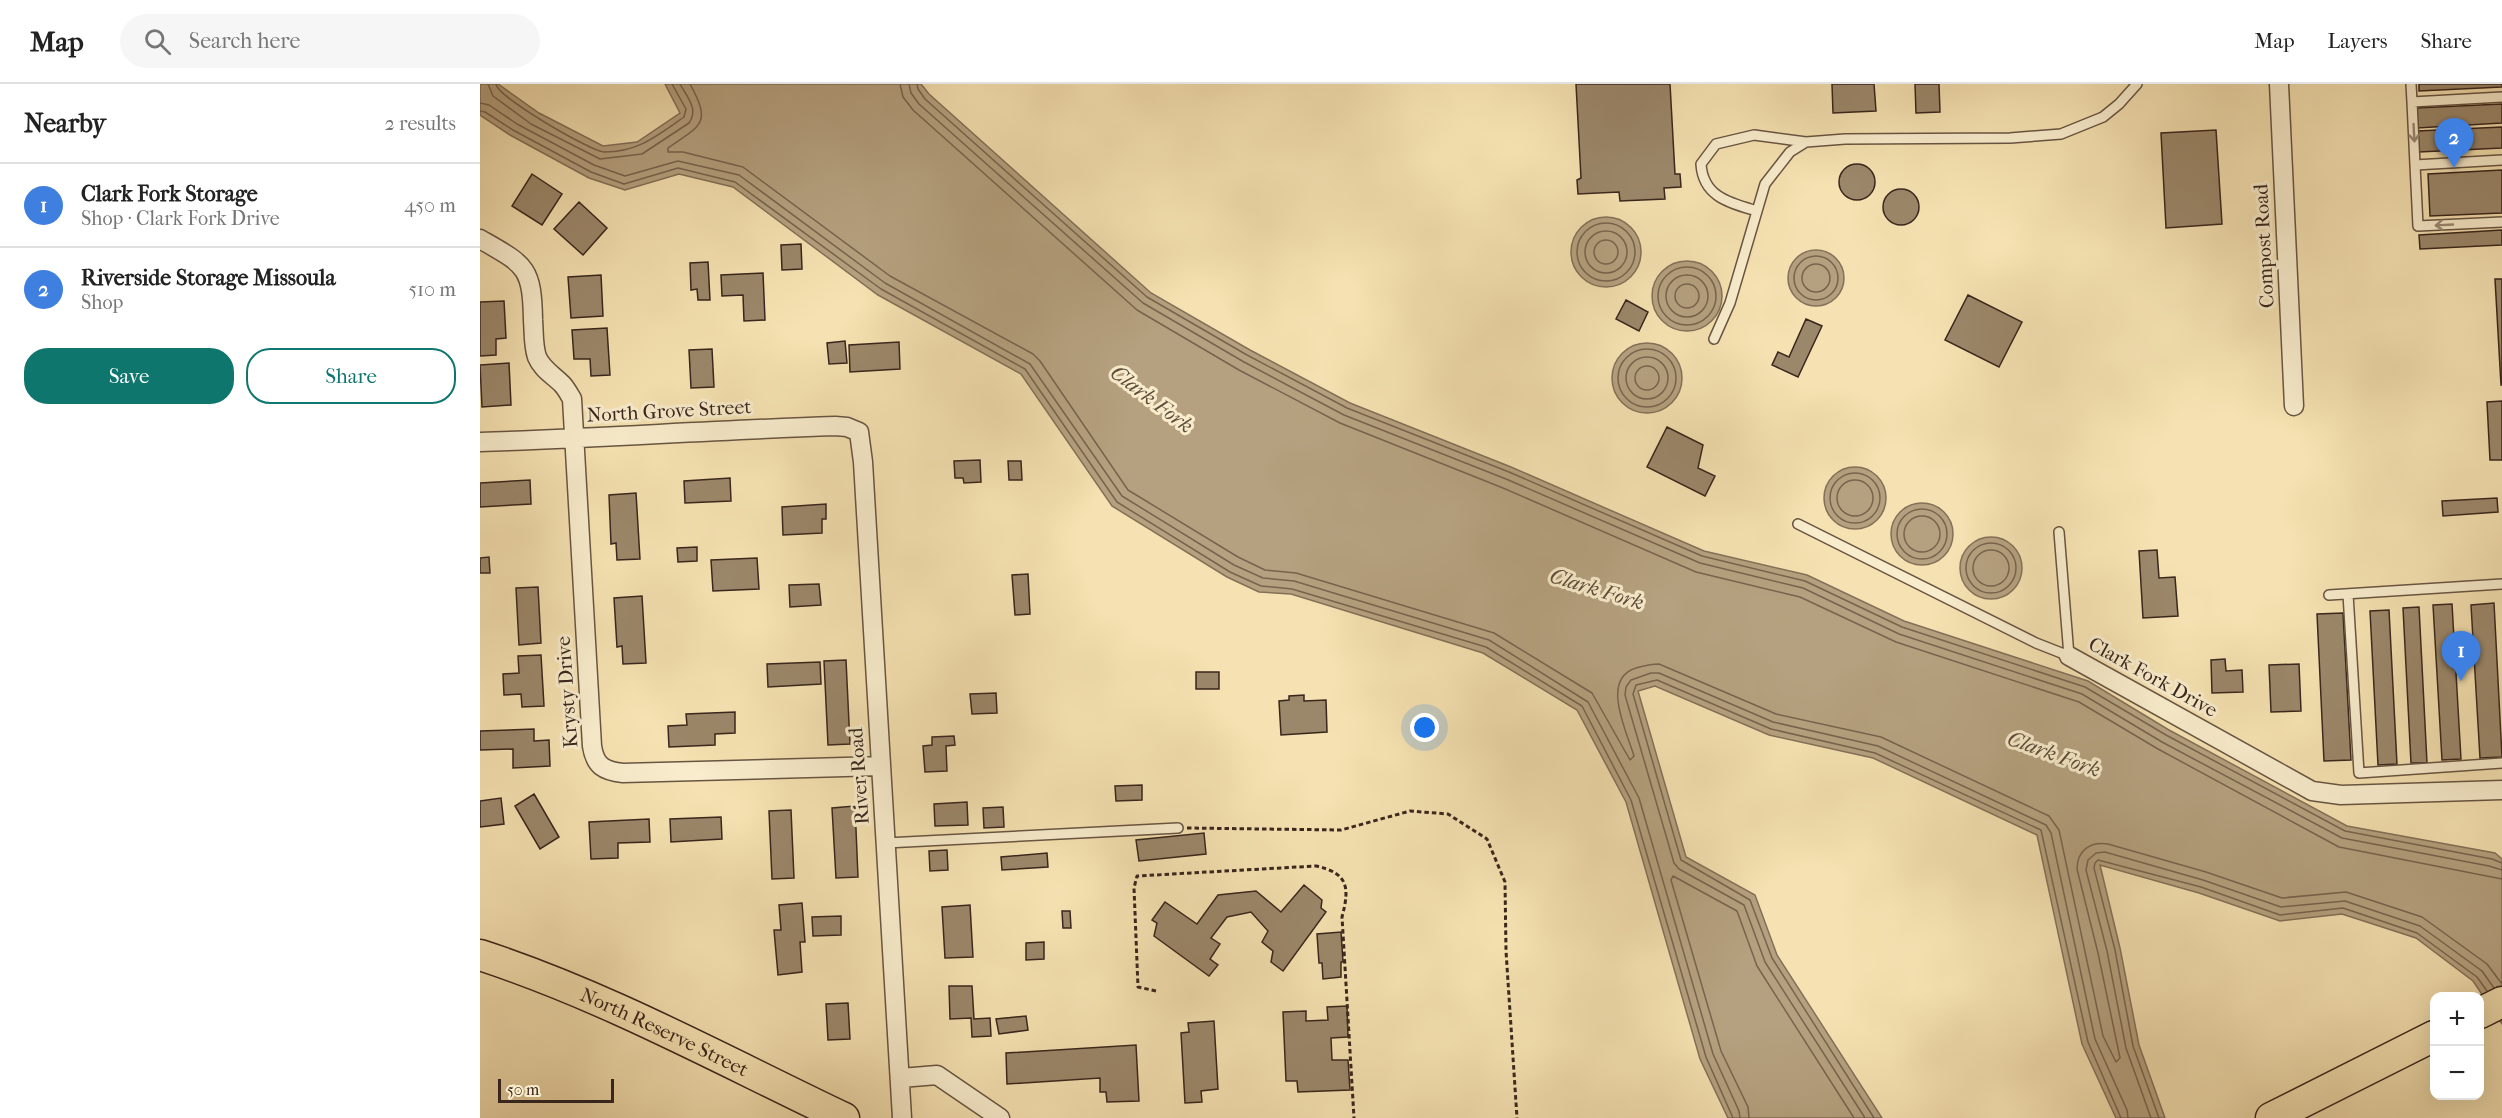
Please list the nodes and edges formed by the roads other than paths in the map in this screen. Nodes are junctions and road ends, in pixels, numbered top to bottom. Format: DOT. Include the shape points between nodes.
graph roads {
  1 [pos="2137,84"];
  2 [pos="2279,84"];
  3 [pos="2411,84"];
  4 [pos="2502,97"];
  5 [pos="2412,102"];
  6 [pos="1806,142"];
  7 [pos="2502,160"];
  8 [pos="2415,165"];
  9 [pos="1756,212"];
  10 [pos="2502,222"];
  11 [pos="480,239"];
  12 [pos="1714,339"];
  13 [pos="2294,406"];
  14 [pos="859,432"];
  15 [pos="574,439"];
  16 [pos="480,442"];
  17 [pos="1798,524"];
  18 [pos="2059,532"];
  19 [pos="2502,584"];
  20 [pos="2348,594"];
  21 [pos="2329,595"];
  22 [pos="2069,656"];
  23 [pos="2502,763"];
  24 [pos="881,766"];
  25 [pos="2502,790"];
  26 [pos="1178,828"];
  27 [pos="886,843"];
  28 [pos="480,955"];
  29 [pos="2502,1002"];
  30 [pos="2484,1011"];
  31 [pos="2430,1038"];
  32 [pos="901,1078"];
  33 [pos="844,1118"];
  34 [pos="902,1118"];
  35 [pos="1000,1118"];
  36 [pos="2271,1118"];
  1 -- 6 [label="lane" via="2103,117 2061,134"];
  2 -- 13 [label="street, Compost Road"];
  3 -- 5 [label="lane"];
  4 -- 5 [label="lane"];
  5 -- 8 [label="lane, one-way"];
  6 -- 9 [label="lane" via="1790,152 1765,184"];
  6 -- 9 [label="lane" via="1754,135 1716,144 1701,164 1707,186 1724,201"];
  7 -- 8 [label="lane"];
  10 -- 8 [label="lane, one-way" via="2418,226"];
  9 -- 12 [label="lane" via="1730,303"];
  11 -- 15 [label="street" via="516,261 528,275 538,359 572,399"];
  14 -- 15 [label="street, North Grove Street" via="835,426"];
  14 -- 24 [label="street, River Road"];
  15 -- 16 [label="street, North Grove Street"];
  15 -- 24 [label="street, Krysty Drive" via="596,763 606,770 624,772"];
  17 -- 22 [label="lane, Clark Fork Drive"];
  18 -- 22 [label="lane"];
  19 -- 20 [label="lane"];
  20 -- 21 [label="lane"];
  20 -- 23 [label="lane" via="2359,773"];
  22 -- 25 [label="street, Clark Fork Drive" via="2312,791 2341,795"];
  24 -- 27 [label="street, River Road"];
  26 -- 27 [label="lane"];
  27 -- 32 [label="street, River Road"];
  28 -- 33 [label="highway, North Reserve Street" via="524,969 610,1006"];
  29 -- 30 [label="highway"];
  31 -- 36 [label="highway"];
  32 -- 34 [label="street, River Road"];
  32 -- 35 [label="street" via="937,1075"];
}
